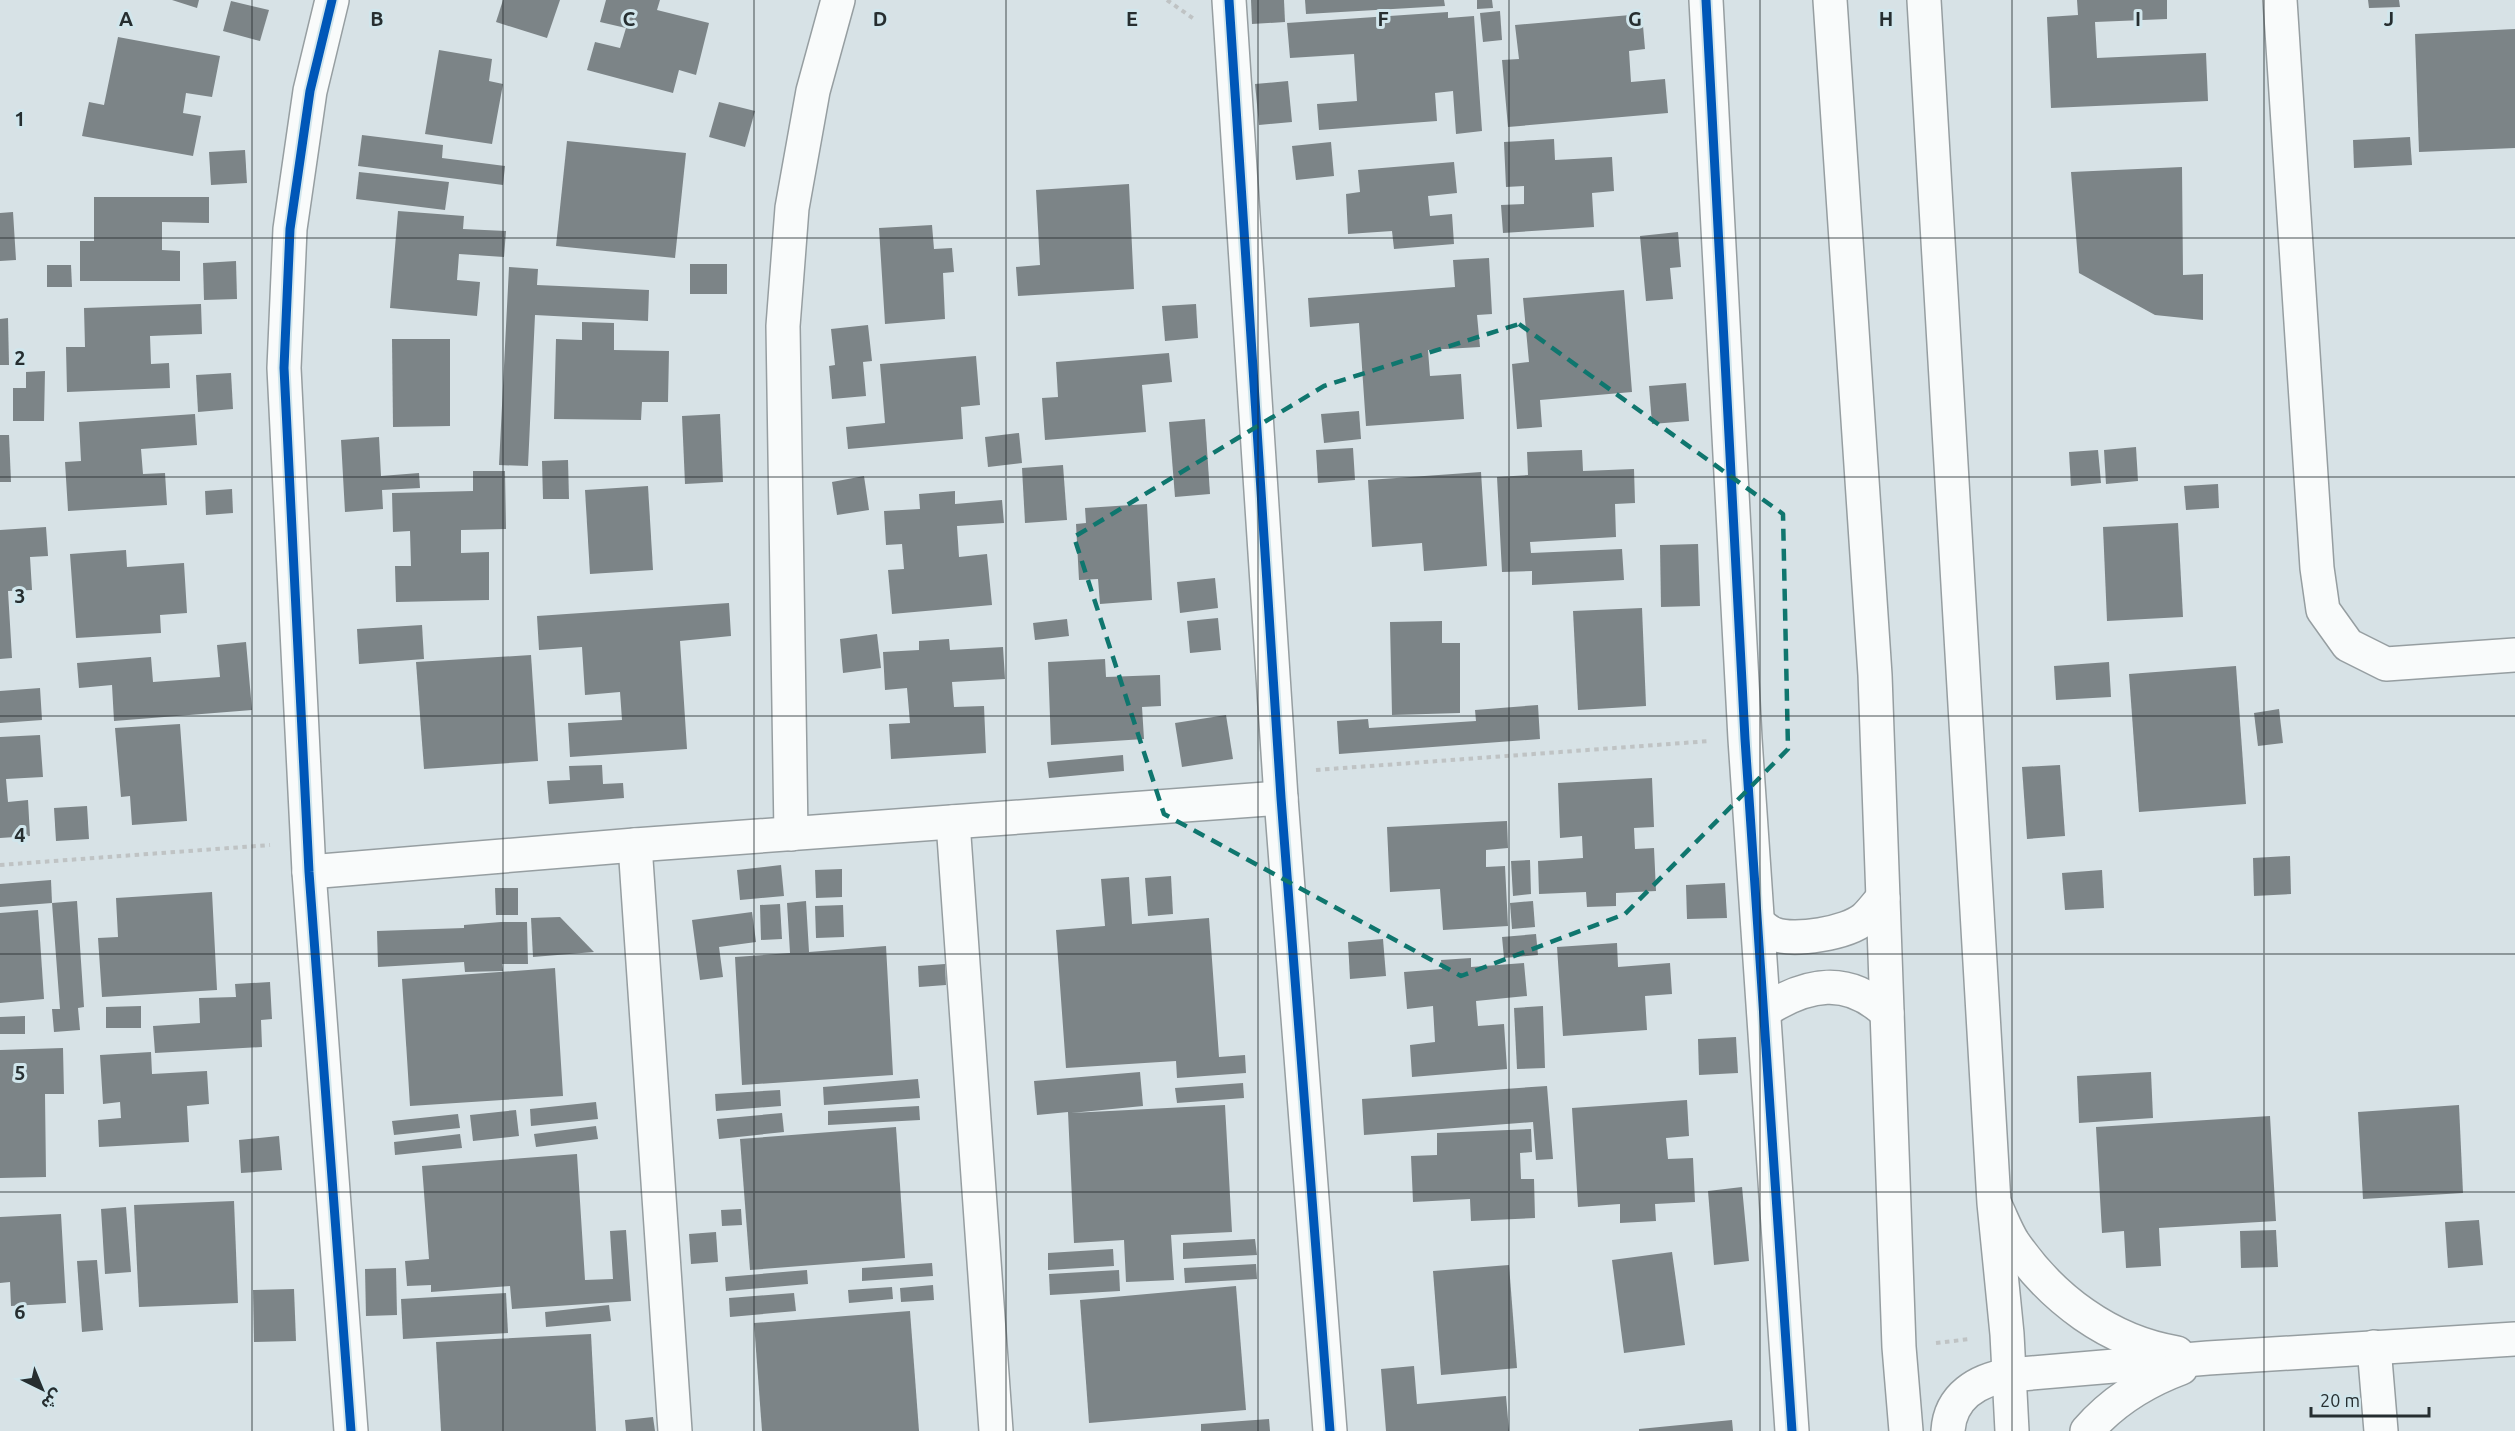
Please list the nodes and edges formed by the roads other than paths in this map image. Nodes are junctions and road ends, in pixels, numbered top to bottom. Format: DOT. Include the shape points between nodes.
graph roads {
  1 [pos="332,0"];
  2 [pos="838,0"];
  3 [pos="1229,0"];
  4 [pos="1706,0"];
  5 [pos="1830,0"];
  6 [pos="1924,0"];
  7 [pos="2280,0"];
  8 [pos="2515,655"];
  9 [pos="1280,786"];
  10 [pos="953,822"];
  11 [pos="791,834"];
  12 [pos="635,845"];
  13 [pos="308,857"];
  14 [pos="1883,898"];
  15 [pos="1758,923"];
  16 [pos="1764,1011"];
  17 [pos="1887,1013"];
  18 [pos="1994,1203"];
  19 [pos="2515,1340"];
  20 [pos="2374,1347"];
  21 [pos="2208,1358"];
  22 [pos="2009,1375"];
  23 [pos="351,1431"];
  24 [pos="675,1431"];
  25 [pos="996,1431"];
  26 [pos="1330,1431"];
  27 [pos="1792,1431"];
  28 [pos="1906,1431"];
  29 [pos="1948,1431"];
  30 [pos="2012,1431"];
  31 [pos="2087,1431"];
  32 [pos="2381,1431"];
  1 -- 13 [label="street" via="310,91 290,229 284,368"];
  2 -- 11 [label="street" via="813,91 792,208 783,326"];
  3 -- 9 [label="street"];
  4 -- 15 [label="street"];
  5 -- 14 [label="street" via="1875,675"];
  6 -- 18 [label="street"];
  7 -- 8 [label="street" via="2317,568 2323,610 2348,645 2386,664"];
  9 -- 10 [label="street"];
  9 -- 26 [label="street"];
  10 -- 11 [label="street"];
  10 -- 25 [label="street"];
  11 -- 12 [label="street"];
  12 -- 13 [label="street"];
  12 -- 24 [label="street"];
  13 -- 23 [label="street"];
  14 -- 15 [label="street" via="1864,919 1846,929 1797,937 1774,934"];
  14 -- 17 [label="street"];
  15 -- 16 [label="street"];
  16 -- 17 [label="street" via="1785,997 1833,986 1859,992"];
  16 -- 27 [label="street"];
  17 -- 28 [label="street" via="1899,1347"];
  18 -- 21 [label="street" via="2012,1240 2037,1274 2066,1303 2110,1331 2158,1350"];
  18 -- 22 [label="street"];
  19 -- 20 [label="street"];
  20 -- 21 [label="street"];
  20 -- 32 [label="street"];
  21 -- 22 [label="street"];
  21 -- 31 [label="street" via="2156,1377 2124,1398"];
  22 -- 29 [label="street" via="1988,1378 1970,1388 1956,1403"];
  22 -- 30 [label="street"];
}
